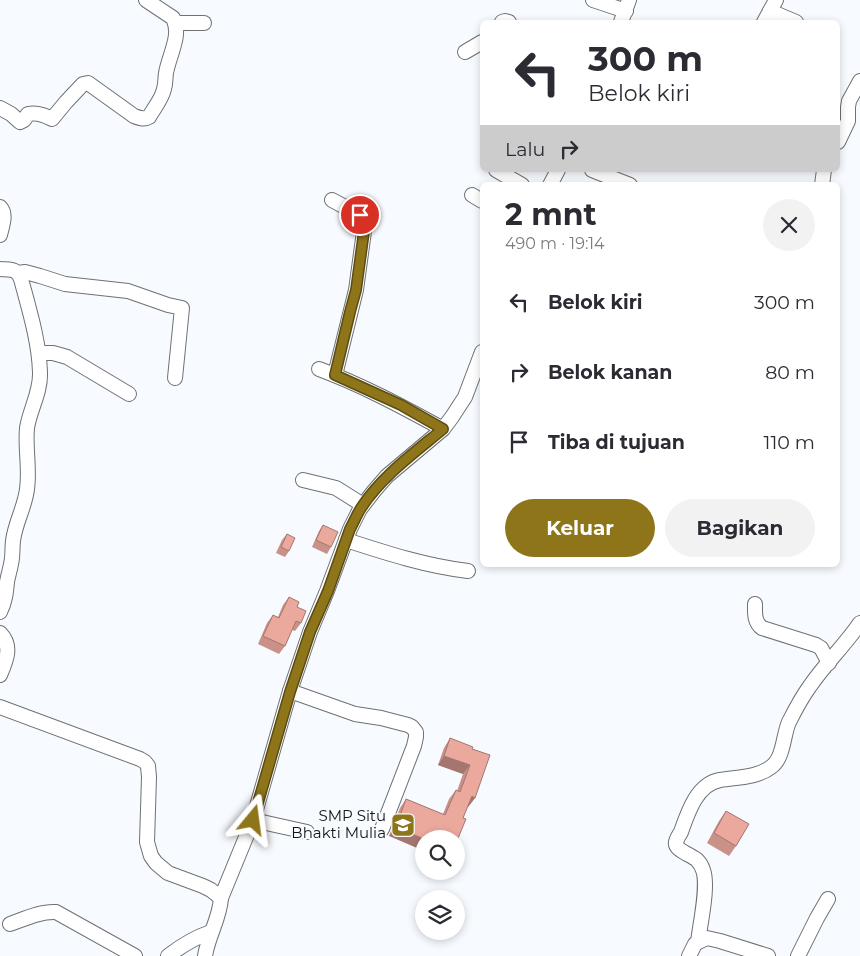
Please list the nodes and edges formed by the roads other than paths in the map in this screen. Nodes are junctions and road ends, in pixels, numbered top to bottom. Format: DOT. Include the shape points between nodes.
graph roads {
  1 [pos="146,0"];
  2 [pos="593,0"];
  3 [pos="625,11"];
  4 [pos="770,11"];
  5 [pos="791,20"];
  6 [pos="175,23"];
  7 [pos="204,23"];
  8 [pos="480,43"];
  9 [pos="465,52"];
  10 [pos="860,81"];
  11 [pos="0,108"];
  12 [pos="840,138"];
  13 [pos="499,172"];
  14 [pos="597,172"];
  15 [pos="517,182"];
  16 [pos="622,182"];
  17 [pos="332,200"];
  18 [pos="0,207"];
  19 [pos="0,235"];
  20 [pos="0,269"];
  21 [pos="19,273"];
  22 [pos="39,353"];
  23 [pos="480,357"];
  24 [pos="319,369"];
  25 [pos="335,375"];
  26 [pos="175,378"];
  27 [pos="129,394"];
  28 [pos="443,429"];
  29 [pos="303,480"];
  30 [pos="363,505"];
  31 [pos="346,540"];
  32 [pos="468,571"];
  33 [pos="755,604"];
  34 [pos="0,612"];
  35 [pos="860,623"];
  36 [pos="0,633"];
  37 [pos="829,663"];
  38 [pos="0,675"];
  39 [pos="290,692"];
  40 [pos="0,707"];
  41 [pos="253,820"];
  42 [pos="382,829"];
  43 [pos="307,832"];
  44 [pos="221,898"];
  45 [pos="828,899"];
  46 [pos="10,924"];
  47 [pos="211,932"];
  48 [pos="708,940"];
  49 [pos="135,956"];
  50 [pos="168,956"];
  51 [pos="205,956"];
  52 [pos="689,956"];
  53 [pos="768,956"];
  54 [pos="798,956"];
  1 -- 6 [label="street" via="173,18"];
  2 -- 3 [label="street"];
  4 -- 5 [label="street"];
  6 -- 7 [label="street"];
  6 -- 11 [label="street" via="164,88 149,117 140,119 134,116 88,83 83,84 52,120 43,114 32,113 20,122"];
  8 -- 9 [label="street"];
  10 -- 12 [label="street" via="849,101 848,121"];
  13 -- 15 [label="street"];
  14 -- 16 [label="street"];
  17 -- 25 [label="street" via="360,215 365,224 356,290"];
  18 -- 19 [label="street" via="4,217"];
  20 -- 21 [label="street"];
  21 -- 22 [label="street"];
  21 -- 26 [label="street" via="65,284 128,291 182,308"];
  22 -- 27 [label="street" via="67,357"];
  22 -- 34 [label="street" via="40,375 27,430 27,490"];
  23 -- 28 [label="street" via="465,397"];
  24 -- 25 [label="street"];
  25 -- 28 [label="street" via="401,405"];
  28 -- 30 [label="street" via="387,476"];
  29 -- 30 [label="street" via="336,488"];
  30 -- 31 [label="street"];
  31 -- 32 [label="street" via="425,563"];
  31 -- 39 [label="street"];
  33 -- 37 [label="street" via="755,615 762,628 816,645"];
  35 -- 37 [label="street"];
  36 -- 38 [label="street" via="8,649"];
  37 -- 48 [label="street" via="810,686 788,723 781,753 773,766 760,773 718,780 706,786 687,813 676,845 697,860 704,872"];
  39 -- 41 [label="street"];
  39 -- 42 [label="street" via="355,714 408,725 416,732 414,746"];
  40 -- 44 [label="street" via="145,762 149,777 147,842 151,856 168,873 203,886"];
  41 -- 43 [label="street"];
  41 -- 44 [label="street"];
  44 -- 47 [label="street"];
  45 -- 54 [label="street"];
  46 -- 49 [label="street" via="56,912"];
  47 -- 50 [label="street"];
  47 -- 51 [label="street"];
  48 -- 52 [label="street"];
  48 -- 53 [label="street"];
}
